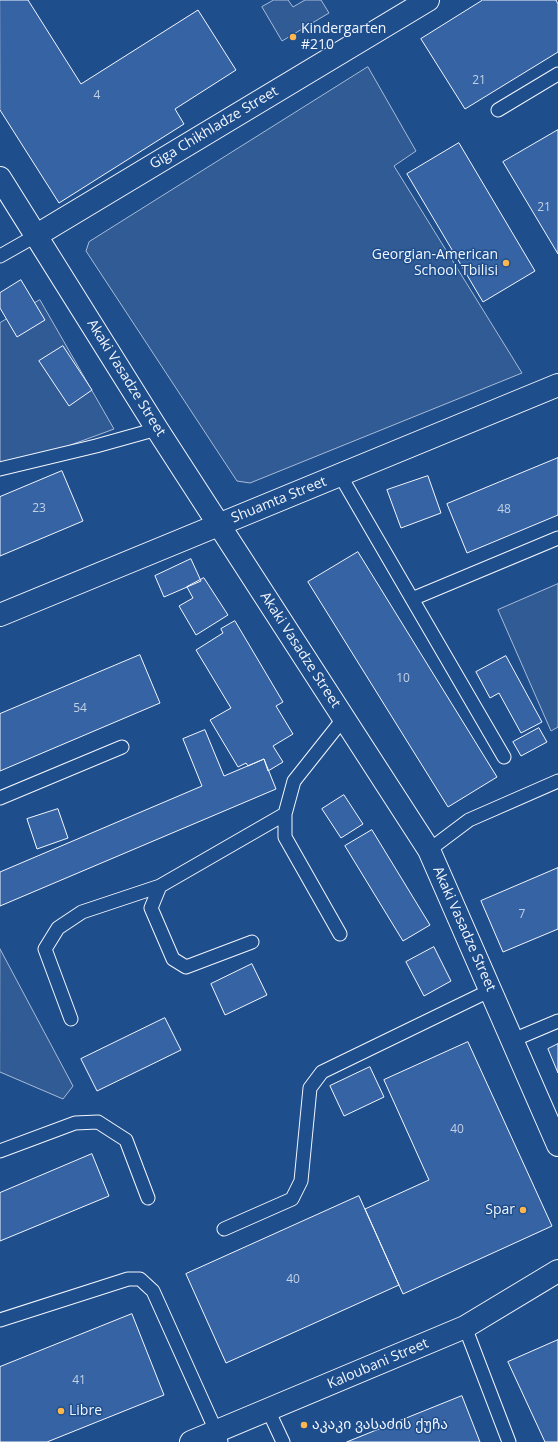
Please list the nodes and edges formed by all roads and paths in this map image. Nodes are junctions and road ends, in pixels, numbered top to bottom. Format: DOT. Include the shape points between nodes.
graph roads {
  1 [pos="428,0"];
  2 [pos="558,74"];
  3 [pos="498,110"];
  4 [pos="0,178"];
  5 [pos="37,235"];
  6 [pos="0,256"];
  7 [pos="558,385"];
  8 [pos="157,429"];
  9 [pos="0,469"];
  10 [pos="340,475"];
  11 [pos="219,525"];
  12 [pos="558,538"];
  13 [pos="412,599"];
  14 [pos="0,615"];
  15 [pos="344,718"];
  16 [pos="122,747"];
  17 [pos="504,757"];
  18 [pos="558,780"];
  19 [pos="0,798"];
  20 [pos="286,814"];
  21 [pos="429,850"];
  22 [pos="160,886"];
  23 [pos="340,934"];
  24 [pos="252,942"];
  25 [pos="491,990"];
  26 [pos="71,1019"];
  27 [pos="558,1021"];
  28 [pos="513,1040"];
  29 [pos="558,1145"];
  30 [pos="0,1151"];
  31 [pos="148,1198"];
  32 [pos="224,1229"];
  33 [pos="558,1271"];
  34 [pos="0,1320"];
  35 [pos="465,1327"];
  36 [pos="268,1410"];
  37 [pos="219,1437"];
  38 [pos="191,1442"];
  39 [pos="283,1442"];
  40 [pos="509,1442"];
  1 -- 5 [label="street, Giga Chikhladze Street"];
  2 -- 3 [label="lane"];
  4 -- 5 [label="street, Akaki Vasadze Street"];
  5 -- 6 [label="lane, Giga Chikhladze Street"];
  5 -- 8 [label="street, Akaki Vasadze Street"];
  7 -- 10 [label="street, Shuamta Street"];
  8 -- 9 [label="lane"];
  8 -- 11 [label="street, Akaki Vasadze Street"];
  10 -- 11 [label="street, Shuamta Street"];
  10 -- 13 [label="lane"];
  11 -- 14 [label="street, Shuamta Street"];
  11 -- 15 [label="street, Akaki Vasadze Street"];
  12 -- 13 [label="lane"];
  13 -- 17 [label="lane"];
  15 -- 20 [label="lane" via="294,781"];
  15 -- 21 [label="street, Akaki Vasadze Street"];
  16 -- 19 [label="lane"];
  18 -- 21 [label="lane" via="469,820"];
  20 -- 22 [label="lane"];
  20 -- 23 [label="lane" via="285,837"];
  21 -- 25 [label="street, Akaki Vasadze Street"];
  22 -- 24 [label="lane" via="151,908 173,959 186,967"];
  22 -- 26 [label="lane" via="82,912 58,928 45,949"];
  25 -- 28 [label="street, Akaki Vasadze Street"];
  25 -- 32 [label="lane" via="322,1072 310,1088 301,1181 292,1199"];
  27 -- 28 [label="lane"];
  28 -- 29 [label="street, Akaki Vasadze Street"];
  30 -- 31 [label="lane" via="75,1123 98,1122 126,1140"];
  33 -- 35 [label="street, Kaloubani Street"];
  34 -- 37 [label="lane" via="128,1279 140,1280 153,1291"];
  35 -- 36 [label="street, Kaloubani Street"];
  35 -- 40 [label="lane"];
  36 -- 37 [label="street, Kaloubani Street"];
  36 -- 39 [label="lane"];
  37 -- 38 [label="street, Kaloubani Street"];
}
